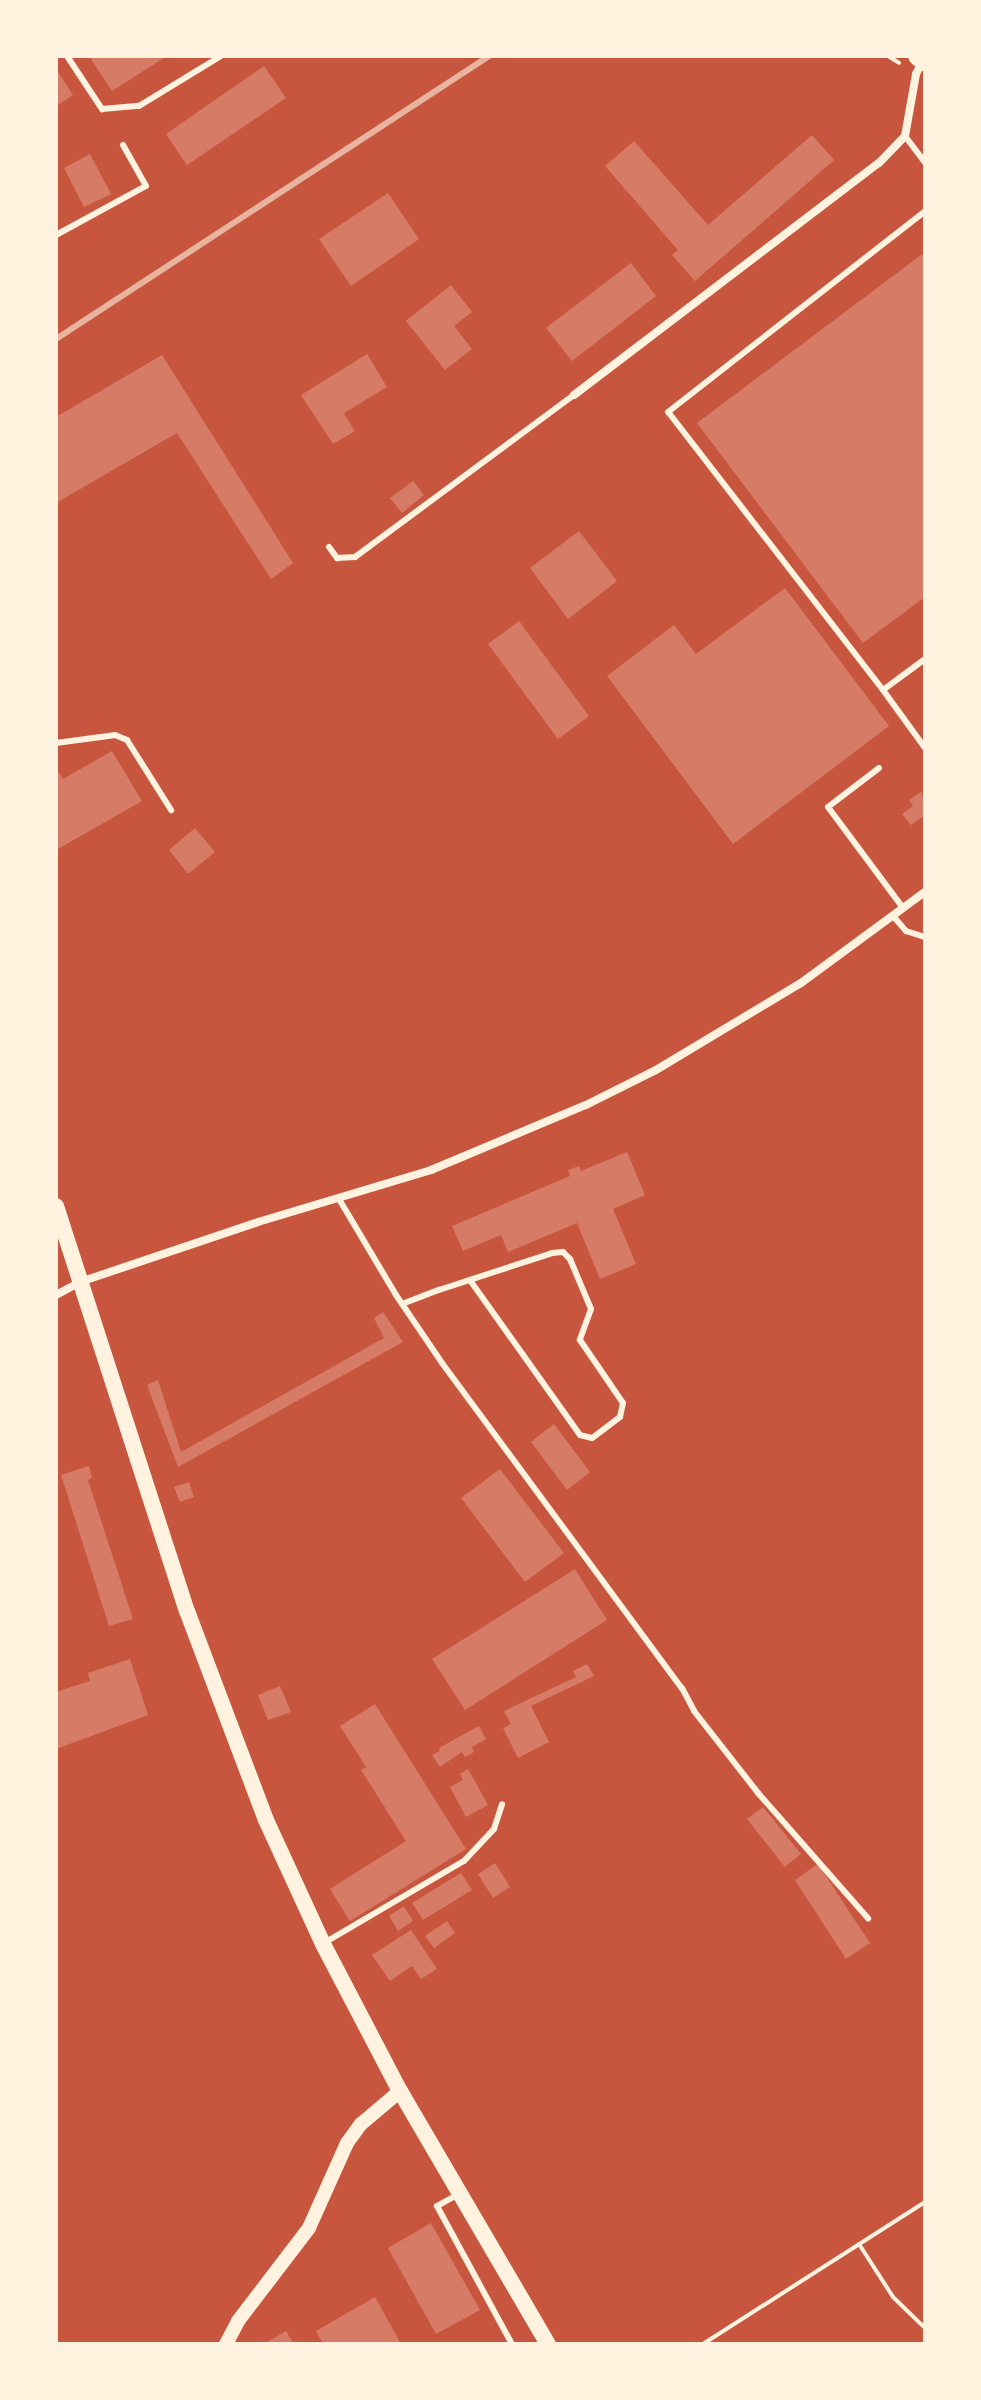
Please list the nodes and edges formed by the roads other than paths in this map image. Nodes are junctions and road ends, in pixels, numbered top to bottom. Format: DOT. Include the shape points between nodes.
graph roads {
  1 [pos="67,56"];
  2 [pos="221,56"];
  3 [pos="922,59"];
  4 [pos="905,136"];
  5 [pos="123,145"];
  6 [pos="925,163"];
  7 [pos="925,211"];
  8 [pos="56,235"];
  9 [pos="574,395"];
  10 [pos="329,547"];
  11 [pos="925,659"];
  12 [pos="883,690"];
  13 [pos="56,743"];
  14 [pos="925,748"];
  15 [pos="879,768"];
  16 [pos="171,810"];
  17 [pos="925,892"];
  18 [pos="903,908"];
  19 [pos="893,916"];
  20 [pos="925,937"];
  21 [pos="339,1199"];
  22 [pos="56,1206"];
  23 [pos="470,1280"];
  24 [pos="80,1282"];
  25 [pos="56,1295"];
  26 [pos="402,1304"];
  27 [pos="502,1804"];
  28 [pos="868,1918"];
  29 [pos="323,1944"];
  30 [pos="400,2091"];
  31 [pos="460,2193"];
  32 [pos="226,2344"];
  33 [pos="512,2344"];
  34 [pos="548,2344"];
  1 -- 2 [label="lane" via="102,109 139,106"];
  3 -- 4 [label="street"];
  4 -- 6 [label="lane"];
  4 -- 9 [label="street" via="847,190"];
  5 -- 8 [label="lane" via="146,186"];
  7 -- 12 [label="lane" via="668,412"];
  9 -- 10 [label="lane" via="355,557 337,558"];
  11 -- 12 [label="lane"];
  12 -- 14 [label="lane"];
  13 -- 16 [label="lane" via="115,735 127,740"];
  15 -- 18 [label="lane" via="828,807"];
  17 -- 18 [label="street"];
  18 -- 19 [label="street"];
  19 -- 20 [label="lane" via="906,931"];
  19 -- 21 [label="street" via="801,983 656,1070 510,1138"];
  21 -- 24 [label="street"];
  21 -- 26 [label="lane"];
  22 -- 24 [label="main road"];
  23 -- 23 [label="lane" via="563,1252 591,1309 580,1340 623,1403 620,1417 592,1438 580,1435"];
  23 -- 26 [label="lane"];
  24 -- 25 [label="street"];
  24 -- 29 [label="main road" via="187,1611 266,1820"];
  26 -- 28 [label="lane" via="694,1711"];
  27 -- 29 [label="lane" via="494,1829 464,1861"];
  29 -- 30 [label="main road"];
  30 -- 31 [label="main road"];
  30 -- 32 [label="street" via="347,2143 309,2228"];
  31 -- 33 [label="lane" via="437,2206"];
  31 -- 34 [label="main road"];
}
